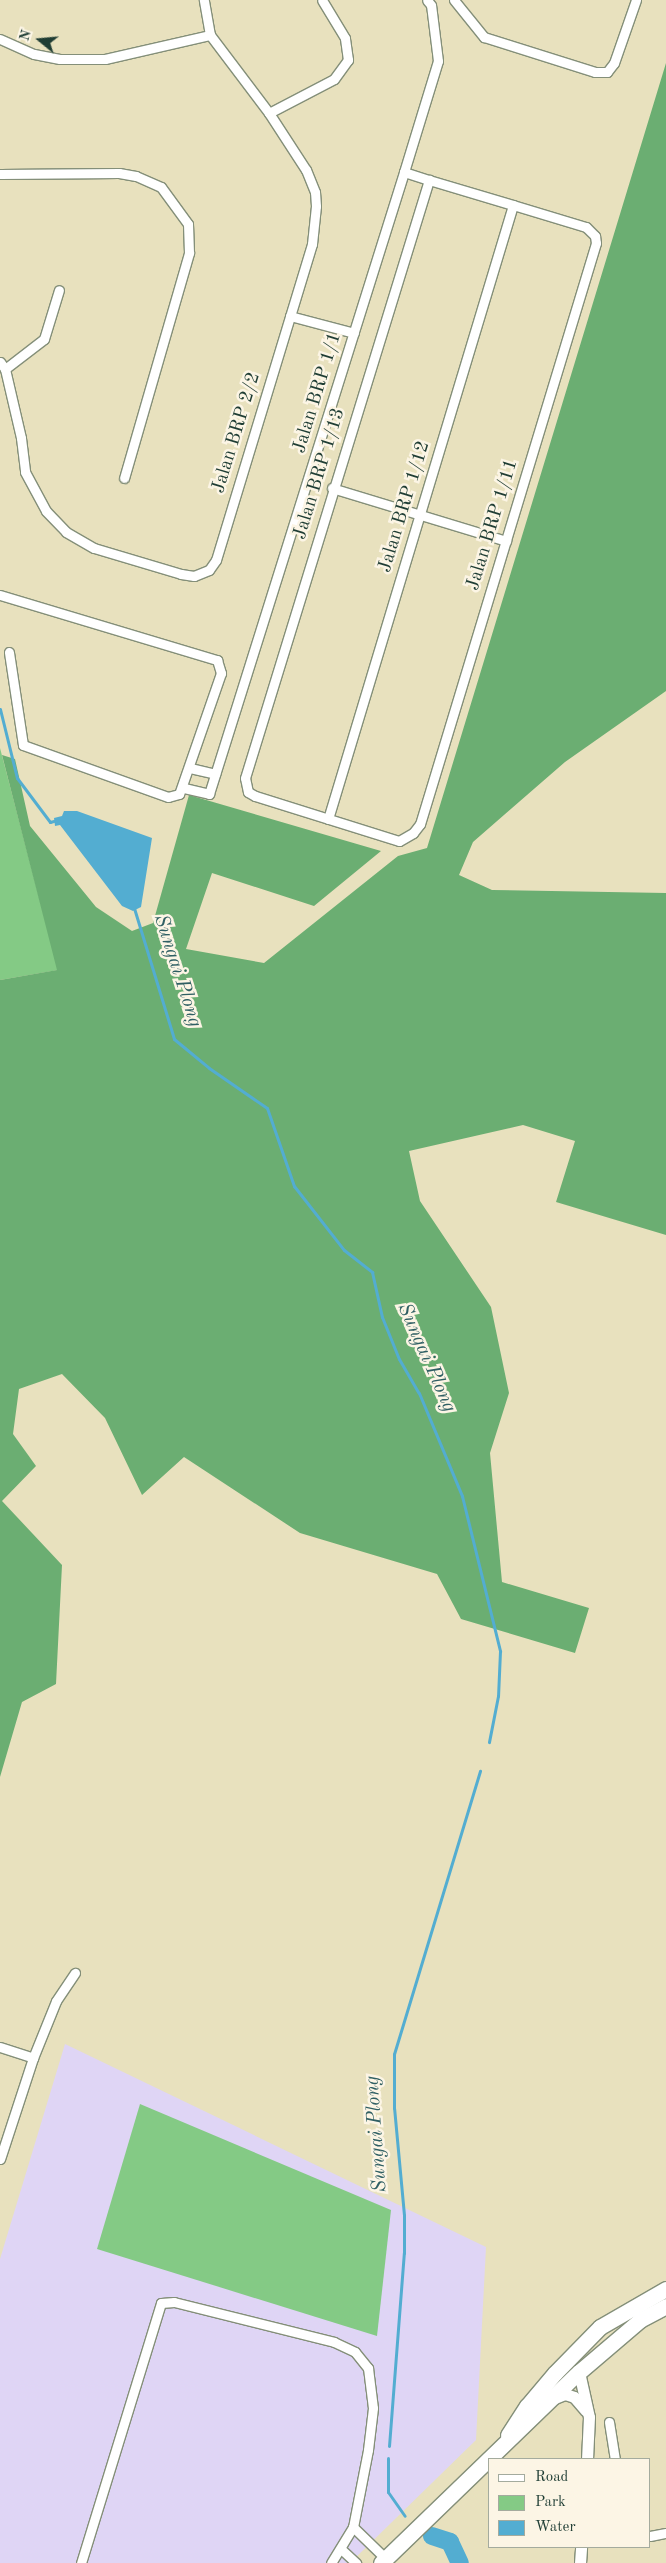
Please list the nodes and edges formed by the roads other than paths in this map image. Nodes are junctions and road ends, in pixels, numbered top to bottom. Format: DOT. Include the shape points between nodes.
graph roads {
  1 [pos="204,0"];
  2 [pos="322,0"];
  3 [pos="427,0"];
  4 [pos="454,0"];
  5 [pos="636,0"];
  6 [pos="210,35"];
  7 [pos="0,40"];
  8 [pos="269,113"];
  9 [pos="404,172"];
  10 [pos="0,174"];
  11 [pos="429,180"];
  12 [pos="514,205"];
  13 [pos="59,290"];
  14 [pos="290,316"];
  15 [pos="354,333"];
  16 [pos="3,366"];
  17 [pos="124,478"];
  18 [pos="332,488"];
  19 [pos="420,514"];
  20 [pos="506,541"];
  21 [pos="0,595"];
  22 [pos="9,652"];
  23 [pos="190,768"];
  24 [pos="215,774"];
  25 [pos="245,778"];
  26 [pos="184,788"];
  27 [pos="328,819"];
  28 [pos="76,1973"];
  29 [pos="0,2047"];
  30 [pos="33,2058"];
  31 [pos="0,2159"];
  32 [pos="660,2291"];
  33 [pos="666,2306"];
  34 [pos="579,2372"];
  35 [pos="550,2400"];
  36 [pos="526,2406"];
  37 [pos="590,2417"];
  38 [pos="609,2422"];
  39 [pos="502,2443"];
  40 [pos="587,2458"];
  41 [pos="615,2458"];
  42 [pos="354,2527"];
  43 [pos="666,2533"];
  44 [pos="651,2536"];
  45 [pos="585,2548"];
  46 [pos="341,2549"];
  47 [pos="384,2561"];
  48 [pos="81,2563"];
  49 [pos="331,2563"];
  50 [pos="356,2563"];
  51 [pos="580,2563"];
  1 -- 6 [label="street, Jalan BRP 2/2"];
  2 -- 8 [label="street" via="345,38 348,60 334,79"];
  3 -- 9 [label="street, Jalan BRP 1/1" via="431,5 438,61"];
  4 -- 5 [label="street" via="484,37 595,72 606,72 614,63"];
  6 -- 7 [label="street" via="105,59 60,59 34,54"];
  6 -- 8 [label="street, Jalan BRP 2/2"];
  8 -- 14 [label="street, Jalan BRP 2/2" via="306,170 316,199 312,244"];
  9 -- 11 [label="street, Jalan BRP 1/11"];
  9 -- 15 [label="street, Jalan BRP 1/1"];
  10 -- 17 [label="street" via="119,173 136,176 161,188 188,224 189,253"];
  11 -- 12 [label="street, Jalan BRP 1/11"];
  11 -- 18 [label="street, Jalan BRP 1/13"];
  12 -- 19 [label="street, Jalan BRP 1/12"];
  12 -- 20 [label="street, Jalan BRP 1/11" via="586,227 595,236 596,243"];
  13 -- 16 [label="street" via="44,339"];
  14 -- 15 [label="street"];
  14 -- 16 [label="street, Jalan BRP 2/2" via="216,560 209,570 194,576 94,548 66,532 46,511 25,472 21,438"];
  15 -- 24 [label="street, Jalan BRP 1/1"];
  18 -- 19 [label="street"];
  18 -- 25 [label="street, Jalan BRP 1/13"];
  19 -- 20 [label="street"];
  19 -- 27 [label="street, Jalan BRP 1/12"];
  20 -- 27 [label="street, Jalan BRP 1/11" via="420,824 414,833 399,841"];
  21 -- 23 [label="street" via="217,660 221,673"];
  22 -- 26 [label="street" via="23,744 168,797 175,797"];
  23 -- 24 [label="street"];
  23 -- 26 [label="street"];
  24 -- 26 [label="street, Jalan BRP 1/1" via="209,794"];
  25 -- 27 [label="street, Jalan BRP 1/11" via="248,792 255,796"];
  28 -- 30 [label="street" via="56,2001"];
  29 -- 30 [label="street"];
  30 -- 31 [label="street"];
  32 -- 34 [label="highway" via="595,2341 582,2356"];
  32 -- 36 [label="highway" via="600,2327"];
  33 -- 34 [label="highway" via="640,2320"];
  34 -- 35 [label="highway"];
  34 -- 36 [label="highway" via="570,2371 560,2376"];
  34 -- 37 [label="street"];
  35 -- 37 [label="street" via="565,2394 574,2397"];
  35 -- 39 [label="highway" via="524,2428"];
  36 -- 39 [label="highway"];
  37 -- 40 [label="street"];
  38 -- 41 [label="street"];
  39 -- 47 [label="highway"];
  42 -- 46 [label="street"];
  42 -- 47 [label="street"];
  42 -- 48 [label="street" via="373,2408 368,2368 355,2352 334,2342 251,2321 174,2302 161,2303"];
  43 -- 44 [label="street"];
  45 -- 51 [label="street"];
  46 -- 49 [label="street"];
  46 -- 50 [label="street"];
}
